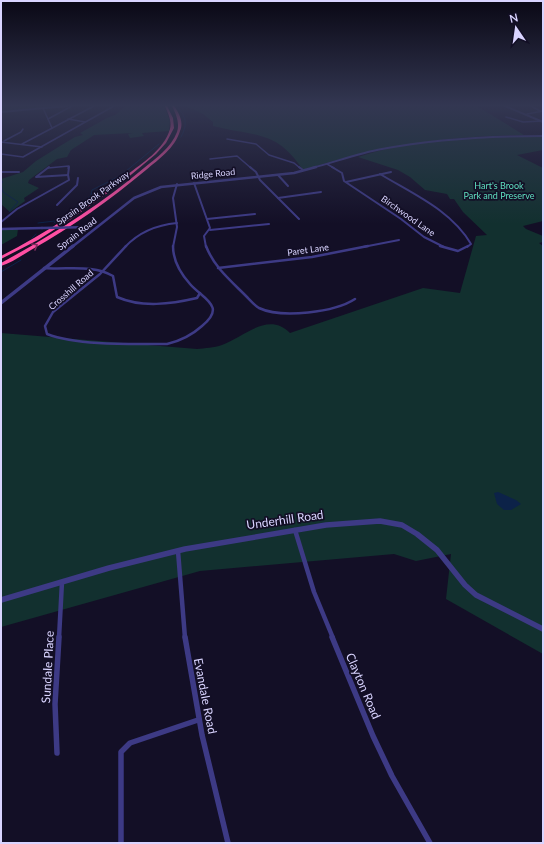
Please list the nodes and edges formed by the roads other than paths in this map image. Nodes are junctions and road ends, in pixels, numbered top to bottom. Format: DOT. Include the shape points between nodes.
graph roads {
  1 [pos="31,145"];
  2 [pos="45,145"];
  3 [pos="162,145"];
  4 [pos="170,145"];
  5 [pos="257,145"];
  6 [pos="404,145"];
  7 [pos="42,147"];
  8 [pos="1,154"];
  9 [pos="210,159"];
  10 [pos="327,164"];
  11 [pos="303,170"];
  12 [pos="1,172"];
  13 [pos="19,172"];
  14 [pos="391,172"];
  15 [pos="380,174"];
  16 [pos="278,175"];
  17 [pos="68,176"];
  18 [pos="258,176"];
  19 [pos="78,178"];
  20 [pos="346,182"];
  21 [pos="194,183"];
  22 [pos="177,184"];
  23 [pos="167,185"];
  24 [pos="288,186"];
  25 [pos="321,192"];
  26 [pos="278,198"];
  27 [pos="57,205"];
  28 [pos="255,214"];
  29 [pos="207,219"];
  30 [pos="299,219"];
  31 [pos="1,222"];
  32 [pos="177,223"];
  33 [pos="269,224"];
  34 [pos="97,227"];
  35 [pos="1,229"];
  36 [pos="210,230"];
  37 [pos="399,240"];
  38 [pos="1,258"];
  39 [pos="1,265"];
  40 [pos="44,268"];
  41 [pos="218,268"];
  42 [pos="104,270"];
  43 [pos="200,293"];
  44 [pos="197,298"];
  45 [pos="205,298"];
  46 [pos="355,299"];
  47 [pos="1,303"];
  48 [pos="295,530"];
  49 [pos="178,551"];
  50 [pos="62,582"];
  51 [pos="1,600"];
  52 [pos="543,629"];
  53 [pos="198,720"];
  54 [pos="57,754"];
  55 [pos="121,843"];
  56 [pos="228,843"];
  57 [pos="430,843"];
  1 -- 7 [label="street"];
  2 -- 7 [label="street"];
  3 -- 38 [label="highway, Sprain Brook Parkway" via="73,217"];
  39 -- 4 [label="highway, Sprain Brook Parkway, one-way" via="90,212 156,160"];
  5 -- 11 [label="street" via="269,155 294,163"];
  6 -- 10 [label="street, Ridge Road"];
  7 -- 8 [label="street" via="22,157"];
  9 -- 18 [label="street" via="236,156"];
  10 -- 11 [label="street, Ridge Road"];
  10 -- 20 [label="street, Birchwood Lane" via="342,173"];
  11 -- 16 [label="street, Ridge Road"];
  12 -- 13 [label="street"];
  14 -- 15 [label="street"];
  15 -- 20 [label="street"];
  15 -- 20 [label="street, Birchwood Lane" via="444,213 471,244 458,251 440,246"];
  16 -- 18 [label="street, Ridge Road"];
  16 -- 24 [label="street"];
  17 -- 17 [label="street" via="67,165 49,167 36,177"];
  17 -- 31 [label="street" via="69,180 22,205"];
  18 -- 21 [label="street, Ridge Road"];
  18 -- 26 [label="street"];
  19 -- 27 [label="street" via="77,185"];
  21 -- 22 [label="street, Ridge Road"];
  21 -- 29 [label="street"];
  22 -- 23 [label="street, Ridge Road"];
  22 -- 32 [label="street" via="172,201"];
  23 -- 34 [label="street, Sprain Road" via="134,198"];
  25 -- 26 [label="street"];
  26 -- 30 [label="street"];
  28 -- 29 [label="street"];
  29 -- 36 [label="street"];
  32 -- 42 [label="street, Crosshill Road" via="158,226 140,234 118,253"];
  32 -- 43 [label="street" via="172,244 174,257 190,284"];
  33 -- 36 [label="street"];
  34 -- 35 [label="street, bridge"];
  34 -- 40 [label="street, Sprain Road"];
  36 -- 41 [label="street" via="205,234 204,240"];
  37 -- 41 [label="street, Paret Lane" via="312,257"];
  40 -- 42 [label="street"];
  40 -- 47 [label="street, Sprain Road"];
  41 -- 46 [label="street" via="252,303 265,310 319,311"];
  42 -- 44 [label="street" via="113,276 117,297 128,302 167,303"];
  42 -- 45 [label="street, Crosshill Road" via="49,319 45,331 50,336 171,344 189,336 213,314 213,306"];
  43 -- 44 [label="street"];
  43 -- 45 [label="street"];
  44 -- 45 [label="street"];
  48 -- 49 [label="street, Underhill Road"];
  48 -- 52 [label="street, Underhill Road" via="370,522 400,525 427,540 443,555 468,589"];
  48 -- 57 [label="street, Clayton Road" via="314,592 373,736 392,776"];
  49 -- 50 [label="street, Underhill Road"];
  49 -- 53 [label="street, Evandale Road" via="187,656"];
  50 -- 51 [label="street, Underhill Road"];
  50 -- 54 [label="street, Sundale Place" via="56,704"];
  53 -- 55 [label="street" via="130,743 121,752"];
  53 -- 56 [label="street, Evandale Road"];
}
